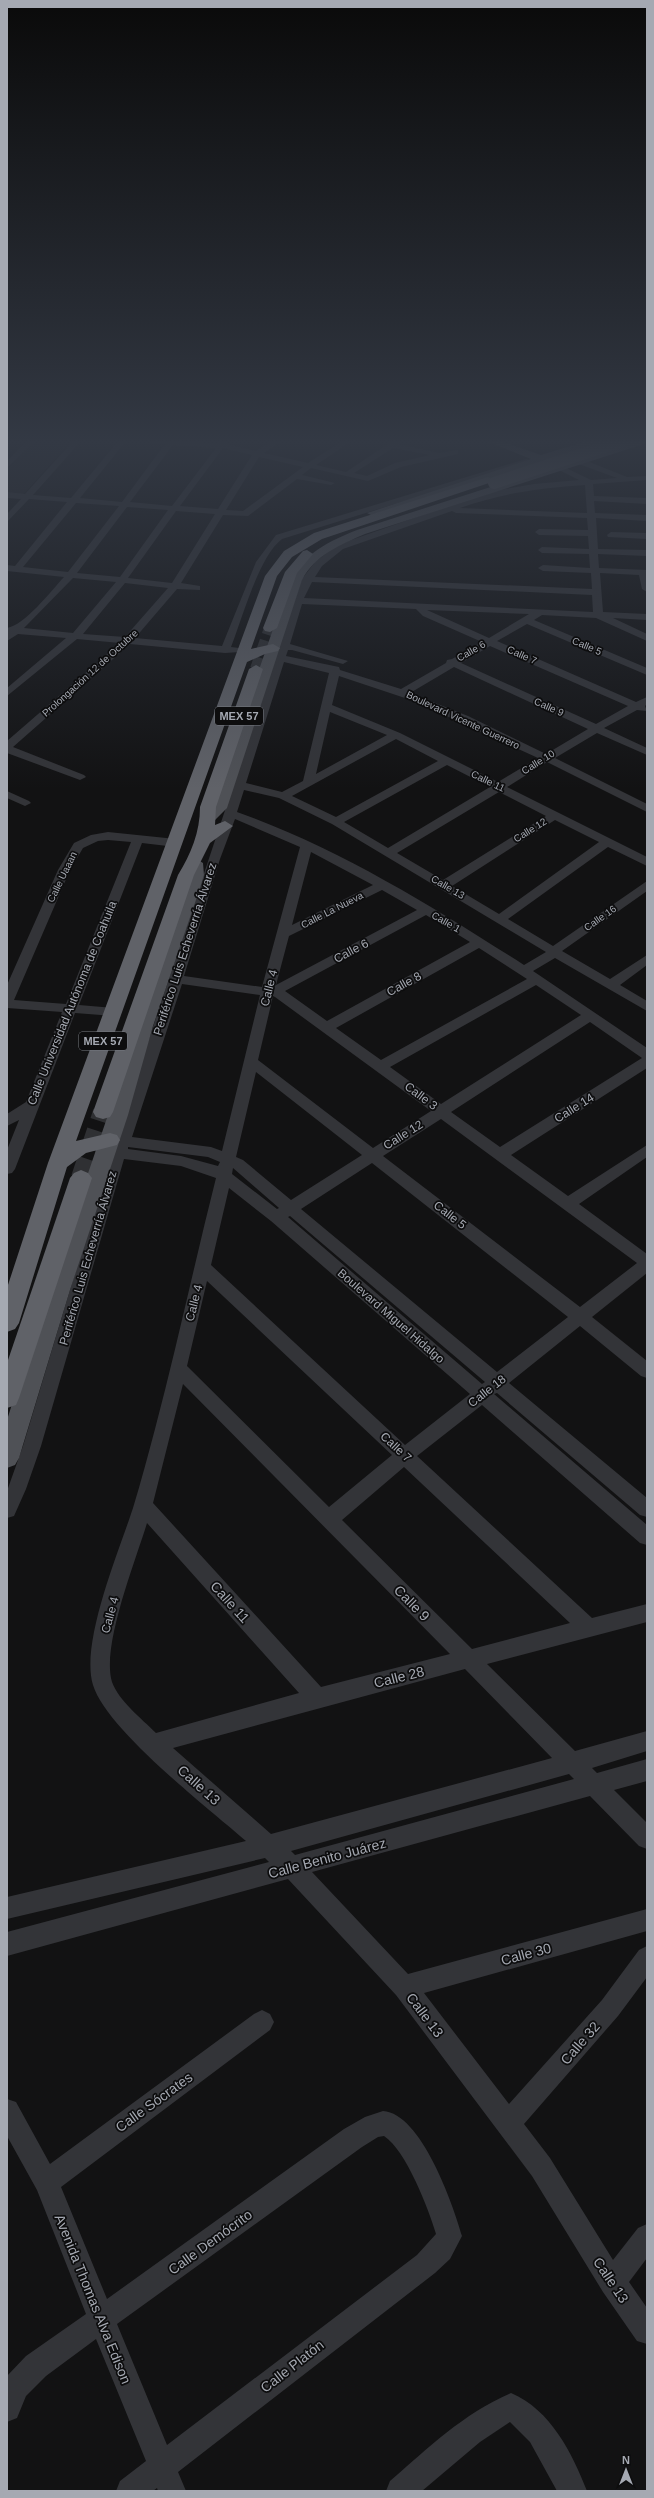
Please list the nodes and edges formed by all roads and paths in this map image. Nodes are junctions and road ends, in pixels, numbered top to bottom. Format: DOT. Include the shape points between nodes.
graph roads {
  1 [pos="23,557"];
  2 [pos="83,557"];
  3 [pos="140,557"];
  4 [pos="193,557"];
  5 [pos="264,557"];
  6 [pos="287,557"];
  7 [pos="315,557"];
  8 [pos="327,557"];
  9 [pos="594,557"];
  10 [pos="543,568"];
  11 [pos="12,569"];
  12 [pos="595,570"];
  13 [pos="645,573"];
  14 [pos="69,575"];
  15 [pos="307,579"];
  16 [pos="124,580"];
  17 [pos="175,585"];
  18 [pos="197,588"];
  19 [pos="647,590"];
  20 [pos="596,592"];
  21 [pos="421,596"];
  22 [pos="298,601"];
  23 [pos="540,612"];
  24 [pos="598,615"];
  25 [pos="647,617"];
  26 [pos="526,620"];
  27 [pos="12,630"];
  28 [pos="274,630"];
  29 [pos="76,635"];
  30 [pos="7,638"];
  31 [pos="647,638"];
  32 [pos="129,640"];
  33 [pos="488,641"];
  34 [pos="225,650"];
  35 [pos="246,650"];
  36 [pos="271,657"];
  37 [pos="451,662"];
  38 [pos="352,664"];
  39 [pos="335,669"];
  40 [pos="365,669"];
  41 [pos="647,672"];
  42 [pos="408,689"];
  43 [pos="7,693"];
  44 [pos="647,700"];
  45 [pos="636,706"];
  46 [pos="326,707"];
  47 [pos="647,711"];
  48 [pos="598,728"];
  49 [pos="396,735"];
  50 [pos="7,748"];
  51 [pos="647,752"];
  52 [pos="548,755"];
  53 [pos="446,761"];
  54 [pos="80,777"];
  55 [pos="308,782"];
  56 [pos="240,785"];
  57 [pos="501,787"];
  58 [pos="7,794"];
  59 [pos="283,796"];
  60 [pos="647,798"];
  61 [pos="25,803"];
  62 [pos="647,809"];
  63 [pos="555,815"];
  64 [pos="228,820"];
  65 [pos="336,822"];
  66 [pos="138,838"];
  67 [pos="607,842"];
  68 [pos="176,843"];
  69 [pos="201,843"];
  70 [pos="307,844"];
  71 [pos="390,852"];
  72 [pos="214,859"];
  73 [pos="647,862"];
  74 [pos="382,885"];
  75 [pos="444,885"];
  76 [pos="647,885"];
  77 [pos="426,910"];
  78 [pos="501,918"];
  79 [pos="283,934"];
  80 [pos="480,942"];
  81 [pos="554,951"];
  82 [pos="647,959"];
  83 [pos="524,971"];
  84 [pos="175,979"];
  85 [pos="537,979"];
  86 [pos="612,984"];
  87 [pos="271,991"];
  88 [pos="7,1000"];
  89 [pos="7,1004"];
  90 [pos="647,1006"];
  91 [pos="71,1009"];
  92 [pos="114,1012"];
  93 [pos="591,1015"];
  94 [pos="327,1027"];
  95 [pos="647,1055"];
  96 [pos="251,1061"];
  97 [pos="647,1062"];
  98 [pos="382,1066"];
  99 [pos="31,1106"];
  100 [pos="78,1106"];
  101 [pos="440,1111"];
  102 [pos="110,1114"];
  103 [pos="7,1120"];
  104 [pos="109,1146"];
  105 [pos="647,1150"];
  106 [pos="372,1154"];
  107 [pos="501,1154"];
  108 [pos="228,1158"];
  109 [pos="7,1168"];
  110 [pos="56,1172"];
  111 [pos="223,1175"];
  112 [pos="89,1179"];
  113 [pos="569,1203"];
  114 [pos="291,1207"];
  115 [pos="277,1217"];
  116 [pos="647,1263"];
  117 [pos="203,1267"];
  118 [pos="22,1278"];
  119 [pos="7,1296"];
  120 [pos="582,1318"];
  121 [pos="7,1323"];
  122 [pos="178,1368"];
  123 [pos="647,1371"];
  124 [pos="496,1383"];
  125 [pos="482,1395"];
  126 [pos="7,1398"];
  127 [pos="405,1455"];
  128 [pos="7,1458"];
  129 [pos="143,1506"];
  130 [pos="647,1509"];
  131 [pos="7,1510"];
  132 [pos="329,1519"];
  133 [pos="647,1537"];
  134 [pos="647,1613"];
  135 [pos="589,1628"];
  136 [pos="468,1660"];
  137 [pos="317,1698"];
  138 [pos="647,1741"];
  139 [pos="152,1744"];
  140 [pos="572,1762"];
  141 [pos="647,1770"];
  142 [pos="595,1784"];
  143 [pos="647,1838"];
  144 [pos="268,1846"];
  145 [pos="292,1867"];
  146 [pos="7,1908"];
  147 [pos="647,1920"];
  148 [pos="7,1944"];
  149 [pos="647,1958"];
  150 [pos="404,1987"];
  151 [pos="262,2022"];
  152 [pos="7,2111"];
  153 [pos="386,2124"];
  154 [pos="508,2124"];
  155 [pos="46,2182"];
  156 [pos="647,2237"];
  157 [pos="612,2283"];
  158 [pos="102,2320"];
  159 [pos="647,2331"];
  160 [pos="7,2408"];
  161 [pos="162,2466"];
  162 [pos="130,2491"];
  163 [pos="172,2491"];
  164 [pos="400,2491"];
  165 [pos="573,2491"];
  1 -- 11 [label="street"];
  2 -- 14 [label="street"];
  3 -- 16 [label="street"];
  4 -- 17 [label="street, Prolongación 12 de Octubre"];
  5 -- 34 [label="street, Periférico Luis Echeverría Álvarez"];
  6 -- 35 [label="highway, Periférico Luis Echeverría Álvarez / MEX 57" via="271,576"];
  7 -- 28 [label="main road, Periférico Luis Echeverría Álvarez" via="298,574"];
  8 -- 15 [label="street, Periférico Luis Echeverría Álvarez"];
  9 -- 12 [label="street"];
  10 -- 12 [label="street"];
  11 -- 14 [label="street"];
  12 -- 13 [label="street"];
  12 -- 20 [label="street"];
  13 -- 19 [label="street"];
  14 -- 16 [label="street"];
  14 -- 27 [label="street"];
  15 -- 21 [label="street"];
  15 -- 22 [label="street, Periférico Luis Echeverría Álvarez"];
  16 -- 17 [label="street"];
  16 -- 29 [label="street"];
  17 -- 18 [label="street"];
  17 -- 32 [label="street, Prolongación 12 de Octubre"];
  20 -- 21 [label="street"];
  20 -- 24 [label="street"];
  21 -- 22 [label="street"];
  21 -- 23 [label="street"];
  21 -- 33 [label="street, Calle 7" via="421,611"];
  22 -- 36 [label="street, Periférico Luis Echeverría Álvarez"];
  23 -- 24 [label="street"];
  23 -- 26 [label="street, Calle 6"];
  24 -- 25 [label="street"];
  24 -- 31 [label="street"];
  26 -- 33 [label="street, Calle 6"];
  26 -- 41 [label="street, Calle 5"];
  27 -- 29 [label="street"];
  27 -- 30 [label="street"];
  28 -- 35 [label="highway" via="261,634"];
  28 -- 36 [label="main road, Periférico Luis Echeverría Álvarez"];
  29 -- 32 [label="street"];
  29 -- 43 [label="street"];
  32 -- 34 [label="street"];
  32 -- 50 [label="street, Prolongación 12 de Octubre"];
  33 -- 37 [label="street, Calle 6"];
  33 -- 45 [label="street, Calle 7"];
  34 -- 35 [label="street"];
  35 -- 36 [label="highway"];
  35 -- 36 [label="highway" via="253,663"];
  35 -- 68 [label="highway, Periférico Luis Echeverría Álvarez / MEX 57"];
  36 -- 38 [label="street" via="318,653"];
  36 -- 39 [label="street, Boulevard Vicente Guerrero"];
  36 -- 56 [label="street, Periférico Luis Echeverría Álvarez"];
  36 -- 69 [label="highway, Periférico Luis Echeverría Álvarez / MEX 57" via="208,807 209,818"];
  37 -- 42 [label="street, Calle 6"];
  37 -- 48 [label="street, Calle 9"];
  39 -- 42 [label="street, Boulevard Vicente Guerrero"];
  39 -- 46 [label="street"];
  40 -- 42 [label="street, Boulevard Vicente Guerrero"];
  42 -- 52 [label="street, Boulevard Vicente Guerrero"];
  44 -- 45 [label="street, Calle 10"];
  45 -- 47 [label="street, Calle 7"];
  45 -- 48 [label="street, Calle 10"];
  46 -- 49 [label="street, Calle 11"];
  46 -- 55 [label="street"];
  48 -- 51 [label="street, Calle 9"];
  48 -- 52 [label="street, Calle 10"];
  49 -- 53 [label="street, Calle 11"];
  49 -- 55 [label="street"];
  50 -- 54 [label="street"];
  52 -- 57 [label="street, Calle 10"];
  52 -- 60 [label="street, Boulevard Vicente Guerrero"];
  52 -- 62 [label="street, Boulevard Vicente Guerrero"];
  53 -- 57 [label="street, Calle 11"];
  53 -- 65 [label="street"];
  55 -- 59 [label="street"];
  56 -- 59 [label="street, Calle 13"];
  56 -- 64 [label="street, Periférico Luis Echeverría Álvarez"];
  57 -- 63 [label="street, Calle 11"];
  57 -- 71 [label="street, Calle 10"];
  58 -- 61 [label="street"];
  59 -- 65 [label="street, Calle 13"];
  63 -- 67 [label="street, Calle 11"];
  63 -- 75 [label="street, Calle 12"];
  64 -- 69 [label="highway"];
  64 -- 70 [label="street, Calle 1"];
  64 -- 72 [label="street, Periférico Luis Echeverría Álvarez"];
  65 -- 71 [label="street, Calle 13"];
  66 -- 68 [label="street, Calle Uaaan"];
  66 -- 88 [label="street, Calle Uaaan" via="95,838 78,846 64,870"];
  66 -- 91 [label="street, Calle Universidad Autónoma de Coahuila"];
  67 -- 73 [label="street, Calle 11"];
  67 -- 78 [label="street"];
  68 -- 92 [label="highway, Periférico Luis Echeverría Álvarez / MEX 57"];
  69 -- 72 [label="highway"];
  69 -- 102 [label="highway, Periférico Luis Echeverría Álvarez / MEX 57" via="195,863 186,875"];
  70 -- 74 [label="street, Calle 1"];
  70 -- 79 [label="street, Calle 4"];
  71 -- 75 [label="street, Calle 13"];
  72 -- 84 [label="street, Periférico Luis Echeverría Álvarez"];
  74 -- 77 [label="street, Calle 1"];
  74 -- 79 [label="street, Calle La Nueva"];
  75 -- 78 [label="street, Calle 13"];
  76 -- 81 [label="street, Calle 16"];
  77 -- 80 [label="street, Calle 1"];
  77 -- 87 [label="street, Calle 6"];
  78 -- 81 [label="street, Calle 13"];
  79 -- 87 [label="street, Calle 4"];
  80 -- 83 [label="street, Calle 1"];
  80 -- 94 [label="street, Calle 8"];
  81 -- 83 [label="street, Calle 16" via="548,958"];
  81 -- 86 [label="street, Calle 13"];
  82 -- 86 [label="street"];
  83 -- 85 [label="street, Calle 1"];
  84 -- 87 [label="street, Calle 3"];
  84 -- 104 [label="street, Periférico Luis Echeverría Álvarez"];
  85 -- 93 [label="street, Calle 1"];
  85 -- 98 [label="street"];
  86 -- 90 [label="street, Calle 13"];
  87 -- 94 [label="street, Calle 3"];
  87 -- 96 [label="street, Calle 4"];
  89 -- 91 [label="street"];
  91 -- 92 [label="street"];
  91 -- 99 [label="street, Calle Universidad Autónoma de Coahuila"];
  92 -- 100 [label="highway, Periférico Luis Echeverría Álvarez / MEX 57"];
  93 -- 95 [label="street, Calle 1"];
  93 -- 101 [label="street, Calle 12"];
  94 -- 98 [label="street, Calle 3"];
  96 -- 106 [label="street, Calle 5"];
  96 -- 108 [label="street, Calle 4"];
  97 -- 107 [label="street, Calle 14"];
  98 -- 101 [label="street, Calle 3"];
  99 -- 103 [label="street"];
  99 -- 109 [label="street, Calle Universidad Autónoma de Coahuila"];
  100 -- 102 [label="highway" via="91,1117 107,1119"];
  100 -- 104 [label="highway" via="81,1133"];
  100 -- 110 [label="highway, Periférico Luis Echeverría Álvarez / MEX 57"];
  101 -- 106 [label="street, Calle 12"];
  101 -- 107 [label="street, Calle 3"];
  102 -- 104 [label="main road, Periférico Luis Echeverría Álvarez"];
  104 -- 108 [label="street, Boulevard Miguel Hidalgo" via="190,1148"];
  104 -- 110 [label="highway" via="70,1154"];
  104 -- 111 [label="street, Boulevard Miguel Hidalgo" via="181,1161"];
  104 -- 112 [label="main road, Periférico Luis Echeverría Álvarez"];
  104 -- 131 [label="street, Periférico Luis Echeverría Álvarez" via="34,1438"];
  105 -- 113 [label="street"];
  106 -- 114 [label="street, Calle 12"];
  106 -- 120 [label="street, Calle 5"];
  107 -- 113 [label="street, Calle 3"];
  108 -- 111 [label="street, Calle 4"];
  108 -- 114 [label="street, Boulevard Miguel Hidalgo"];
  110 -- 112 [label="highway" via="77,1168 94,1174"];
  110 -- 118 [label="highway, Periférico Luis Echeverría Álvarez / MEX 57"];
  111 -- 115 [label="street, Boulevard Miguel Hidalgo"];
  111 -- 117 [label="street, Calle 4"];
  112 -- 126 [label="highway"];
  112 -- 128 [label="main road, Periférico Luis Echeverría Álvarez" via="59,1290"];
  113 -- 116 [label="street, Calle 3"];
  114 -- 115 [label="street, Calle 12"];
  114 -- 124 [label="street, Boulevard Miguel Hidalgo"];
  115 -- 125 [label="street, Boulevard Miguel Hidalgo"];
  116 -- 120 [label="street, Calle 18"];
  117 -- 122 [label="street, Calle 4"];
  117 -- 127 [label="street, Calle 7"];
  118 -- 119 [label="main road, Periférico Luis Echeverría Álvarez"];
  118 -- 121 [label="highway, MEX 57"];
  120 -- 123 [label="street, Calle 5"];
  120 -- 124 [label="street, Calle 18"];
  122 -- 129 [label="street, Calle 4"];
  122 -- 132 [label="street, Calle 9"];
  124 -- 125 [label="street, Calle 18"];
  124 -- 130 [label="street, Boulevard Miguel Hidalgo"];
  125 -- 127 [label="street, Calle 18"];
  125 -- 133 [label="street, Boulevard Miguel Hidalgo"];
  127 -- 132 [label="street, Calle 18"];
  127 -- 135 [label="street, Calle 7"];
  129 -- 137 [label="street, Calle 11"];
  129 -- 139 [label="street, Calle 4" via="109,1614 101,1650 100,1671 103,1685 111,1700"];
  132 -- 136 [label="street, Calle 9"];
  134 -- 135 [label="street, Calle 28"];
  135 -- 136 [label="street, Calle 28"];
  136 -- 137 [label="street, Calle 28"];
  136 -- 140 [label="street, Calle 9"];
  137 -- 139 [label="street, Calle 28"];
  138 -- 140 [label="street"];
  139 -- 144 [label="street, Calle 13"];
  140 -- 142 [label="street, Calle 9"];
  140 -- 144 [label="street"];
  141 -- 142 [label="street, Calle Benito Juárez"];
  142 -- 143 [label="street, Calle 9"];
  142 -- 145 [label="street, Calle Benito Juárez"];
  144 -- 145 [label="street, Calle 13"];
  144 -- 146 [label="street" via="113,1886"];
  145 -- 148 [label="street, Calle Benito Juárez"];
  145 -- 150 [label="street, Calle 13"];
  147 -- 150 [label="street, Calle 30"];
  149 -- 154 [label="street, Calle 32" via="610,2008"];
  150 -- 154 [label="street, Calle 13"];
  151 -- 155 [label="street, Calle Sócrates"];
  152 -- 155 [label="street, Avenida Thomas Alva Edison"];
  153 -- 158 [label="street, Calle Demócrito" via="374,2126 353,2138"];
  153 -- 161 [label="street, Calle Platón" via="397,2130 406,2141 440,2205 449,2236 441,2250"];
  154 -- 157 [label="street, Calle 13" via="541,2167"];
  155 -- 158 [label="street, Avenida Thomas Alva Edison"];
  156 -- 157 [label="street"];
  157 -- 159 [label="street, Calle 13"];
  158 -- 160 [label="street, Calle Demócrito" via="36,2366 16,2386"];
  158 -- 161 [label="street, Avenida Thomas Alva Edison"];
  161 -- 162 [label="street, Calle Platón"];
  161 -- 163 [label="street, Avenida Thomas Alva Edison"];
  164 -- 165 [label="street" via="482,2424 501,2410 511,2407 521,2411 542,2436"];
}
